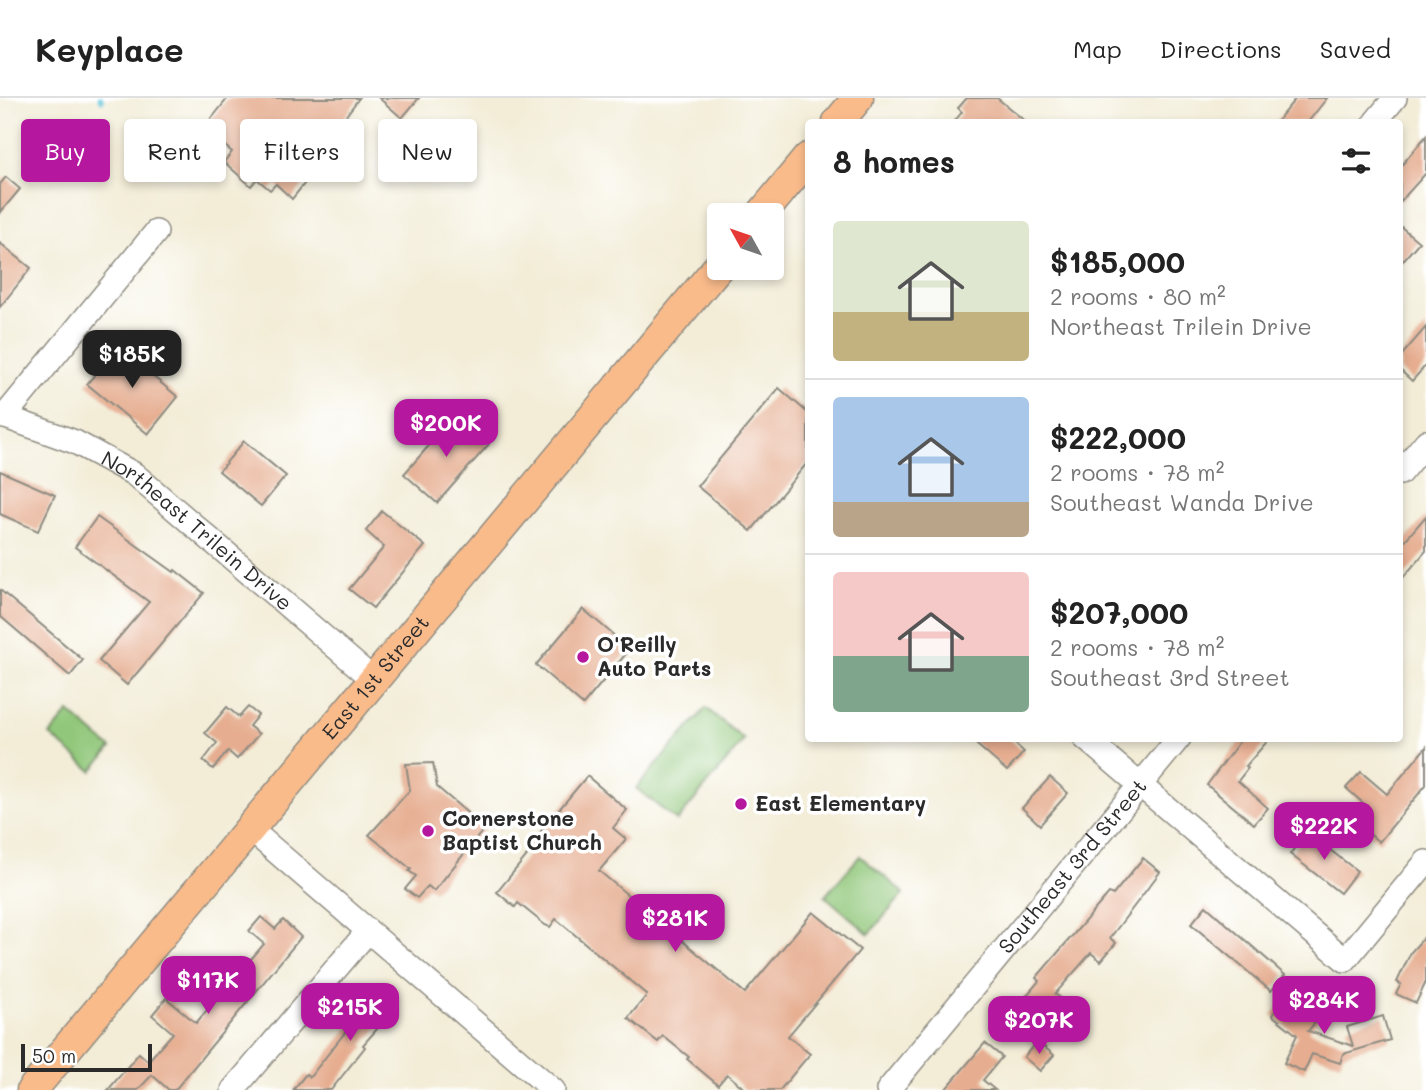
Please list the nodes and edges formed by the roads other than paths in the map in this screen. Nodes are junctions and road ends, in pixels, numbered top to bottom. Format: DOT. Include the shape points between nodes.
graph roads {
  1 [pos="858,98"];
  2 [pos="1395,98"];
  3 [pos="840,119"];
  4 [pos="1378,119"];
  5 [pos="805,162"];
  6 [pos="771,203"];
  7 [pos="156,232"];
  8 [pos="707,279"];
  9 [pos="2,416"];
  10 [pos="1426,442"];
  11 [pos="1403,469"];
  12 [pos="374,680"];
  13 [pos="1090,742"];
  14 [pos="1176,742"];
  15 [pos="1140,785"];
  16 [pos="250,829"];
  17 [pos="1426,862"];
  18 [pos="368,931"];
  19 [pos="32,1090"];
  20 [pos="233,1090"];
  21 [pos="553,1090"];
  22 [pos="888,1090"];
  1 -- 3 [label="main road"];
  2 -- 4 [label="street"];
  5 -- 6 [label="main road"];
  7 -- 9 [label="street"];
  8 -- 12 [label="main road, East 1st Street"];
  9 -- 12 [label="street, Northeast Trilein Drive" via="75,442 134,474"];
  10 -- 11 [label="street"];
  12 -- 16 [label="main road, East 1st Street"];
  13 -- 15 [label="street"];
  14 -- 15 [label="street, Southeast 3rd Street"];
  15 -- 17 [label="street" via="1345,960"];
  15 -- 22 [label="street, Southeast 3rd Street"];
  16 -- 18 [label="street"];
  16 -- 19 [label="main road, East 1st Street"];
  18 -- 20 [label="street"];
  18 -- 21 [label="street"];
}
